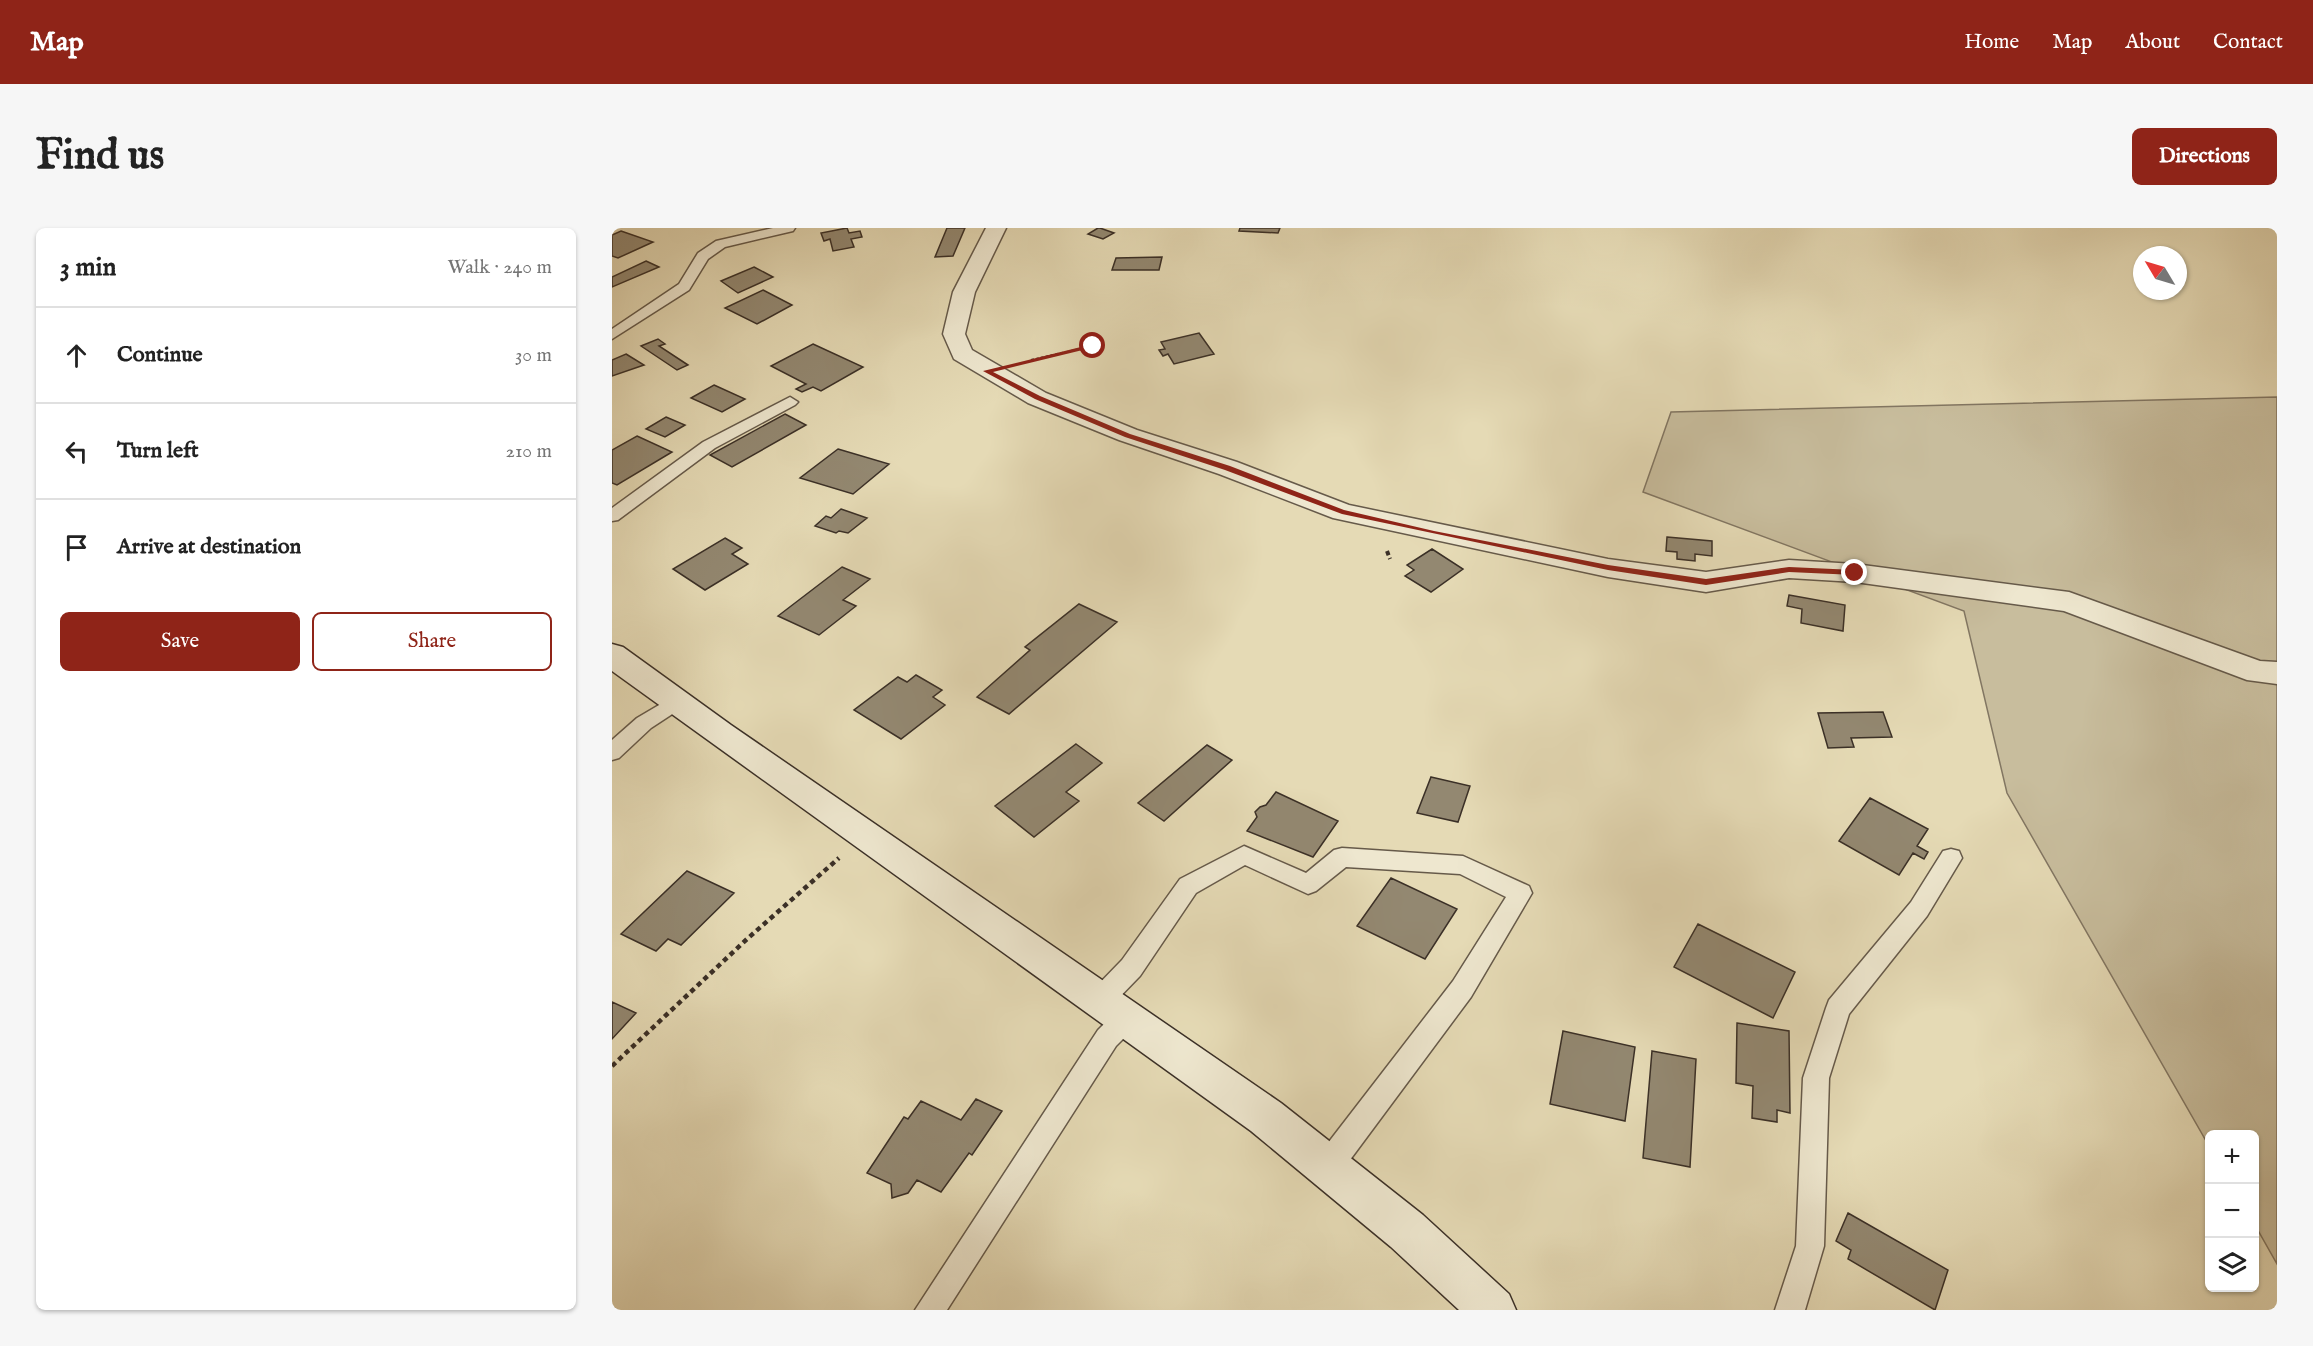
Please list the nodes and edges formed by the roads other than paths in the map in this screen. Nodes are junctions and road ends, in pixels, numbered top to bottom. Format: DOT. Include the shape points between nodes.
graph roads {
  1 [pos="789,228"];
  2 [pos="996,228"];
  3 [pos="612,335"];
  4 [pos="790,402"];
  5 [pos="612,516"];
  6 [pos="612,655"];
  7 [pos="2277,673"];
  8 [pos="676,702"];
  9 [pos="612,752"];
  10 [pos="1951,858"];
  11 [pos="1112,1010"];
  12 [pos="1328,1166"];
  13 [pos="930,1310"];
  14 [pos="1493,1310"];
  15 [pos="1790,1310"];
  1 -- 3 [label="lane" via="721,244 702,255 684,287"];
  2 -- 7 [label="street" via="964,292 954,334 962,354 1037,398 1342,512 1608,568 1706,582 1789,569 1844,572 2069,602 2258,672"];
  4 -- 5 [label="lane" via="709,445"];
  6 -- 8 [label="street"];
  8 -- 9 [label="lane" via="644,723"];
  8 -- 11 [label="street"];
  10 -- 15 [label="lane" via="1919,909 1838,1008 1816,1078 1810,1246"];
  11 -- 12 [label="street" via="1266,1117"];
  11 -- 12 [label="lane" via="1131,968 1188,886 1244,855 1308,884 1342,857 1462,865 1521,893 1462,989"];
  11 -- 13 [label="lane" via="1107,1038"];
  12 -- 14 [label="street"];
}
